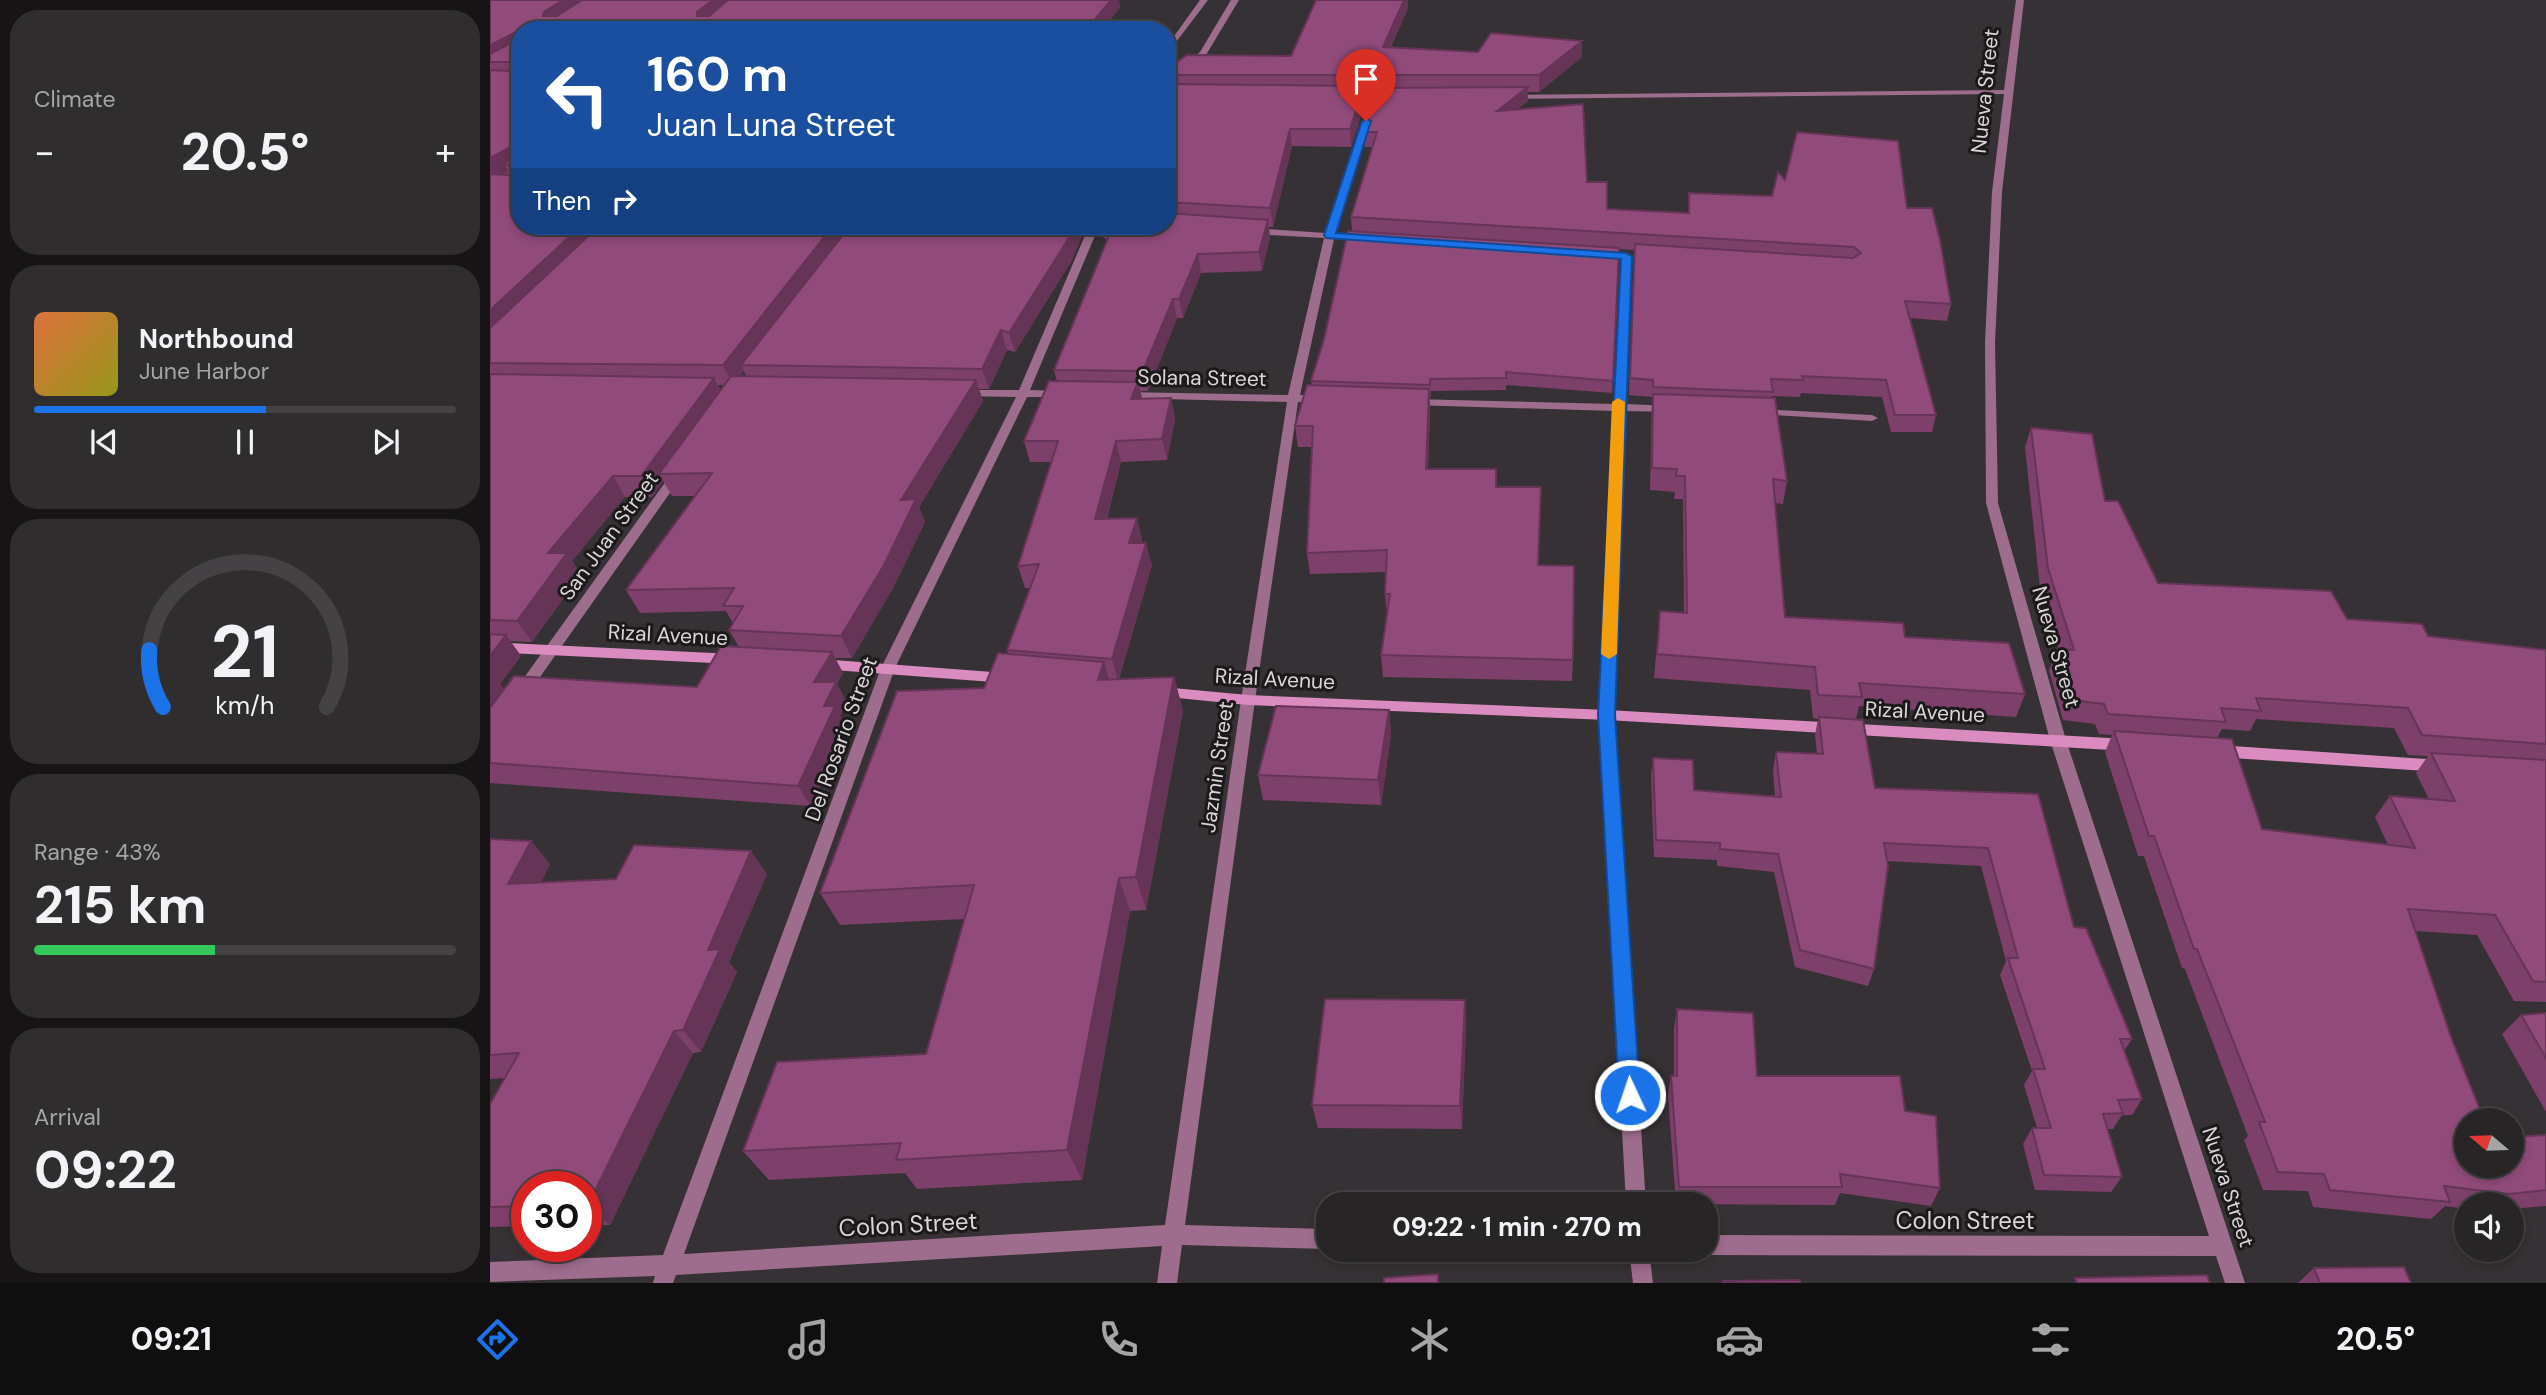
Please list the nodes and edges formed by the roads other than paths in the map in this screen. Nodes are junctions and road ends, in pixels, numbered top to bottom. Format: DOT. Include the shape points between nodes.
graph roads {
  1 [pos="1204,0"];
  2 [pos="1235,0"];
  3 [pos="2020,0"];
  4 [pos="1176,39"];
  5 [pos="1176,74"];
  6 [pos="2009,92"];
  7 [pos="1496,97"];
  8 [pos="1374,98"];
  9 [pos="1234,230"];
  10 [pos="1090,235"];
  11 [pos="1330,235"];
  12 [pos="1370,238"];
  13 [pos="1627,256"];
  14 [pos="954,393"];
  15 [pos="1023,394"];
  16 [pos="1077,395"];
  17 [pos="1117,395"];
  18 [pos="1293,398"];
  19 [pos="1334,400"];
  20 [pos="1402,402"];
  21 [pos="1618,408"];
  22 [pos="1685,410"];
  23 [pos="1751,412"];
  24 [pos="1872,418"];
  25 [pos="688,458"];
  26 [pos="490,647"];
  27 [pos="552,649"];
  28 [pos="754,660"];
  29 [pos="808,663"];
  30 [pos="888,668"];
  31 [pos="1027,680"];
  32 [pos="1151,691"];
  33 [pos="1248,700"];
  34 [pos="513,704"];
  35 [pos="1607,715"];
  36 [pos="2058,740"];
  37 [pos="2142,746"];
  38 [pos="2198,750"];
  39 [pos="2462,768"];
  40 [pos="1635,1192"];
  41 [pos="1173,1236"];
  42 [pos="1316,1239"];
  43 [pos="1718,1245"];
  44 [pos="2224,1246"];
  45 [pos="1640,1262"];
  46 [pos="490,1272"];
  47 [pos="667,1274"];
  48 [pos="1167,1283"];
  49 [pos="1643,1283"];
  50 [pos="2235,1283"];
  1 -- 4 [label="street"];
  2 -- 5 [label="street" via="1203,53"];
  3 -- 6 [label="street, Nueva Street"];
  6 -- 7 [label="street"];
  6 -- 36 [label="street, Nueva Street" via="1997,192 1990,330 1992,503"];
  8 -- 11 [label="street, Jazmin Street"];
  9 -- 11 [label="street"];
  10 -- 15 [label="street, Del Rosario Street"];
  11 -- 12 [label="street"];
  11 -- 18 [label="street, Jazmin Street"];
  13 -- 21 [label="street"];
  14 -- 15 [label="street"];
  15 -- 16 [label="street"];
  15 -- 30 [label="street, Del Rosario Street"];
  17 -- 18 [label="street, Solana Street"];
  18 -- 19 [label="street, Solana Street"];
  18 -- 33 [label="street, Jazmin Street"];
  20 -- 21 [label="street"];
  21 -- 22 [label="street"];
  21 -- 35 [label="street"];
  23 -- 24 [label="street"];
  25 -- 27 [label="street, San Juan Street"];
  26 -- 27 [label="street, Rizal Avenue"];
  27 -- 28 [label="street, Rizal Avenue"];
  27 -- 34 [label="street, San Juan Street"];
  29 -- 30 [label="street"];
  30 -- 31 [label="street"];
  30 -- 47 [label="street, Del Rosario Street"];
  32 -- 33 [label="street, Rizal Avenue"];
  33 -- 35 [label="street, Rizal Avenue"];
  33 -- 41 [label="street, Jazmin Street"];
  35 -- 36 [label="street, Rizal Avenue"];
  35 -- 40 [label="street"];
  36 -- 37 [label="street, Rizal Avenue"];
  36 -- 44 [label="street, Nueva Street"];
  38 -- 39 [label="street"];
  41 -- 42 [label="street, Colon Street"];
  41 -- 47 [label="street, Colon Street"];
  41 -- 48 [label="street, Jazmin Street"];
  43 -- 44 [label="street, Colon Street"];
  44 -- 50 [label="street, Nueva Street"];
  45 -- 49 [label="street"];
  46 -- 47 [label="street, Colon Street"];
}
